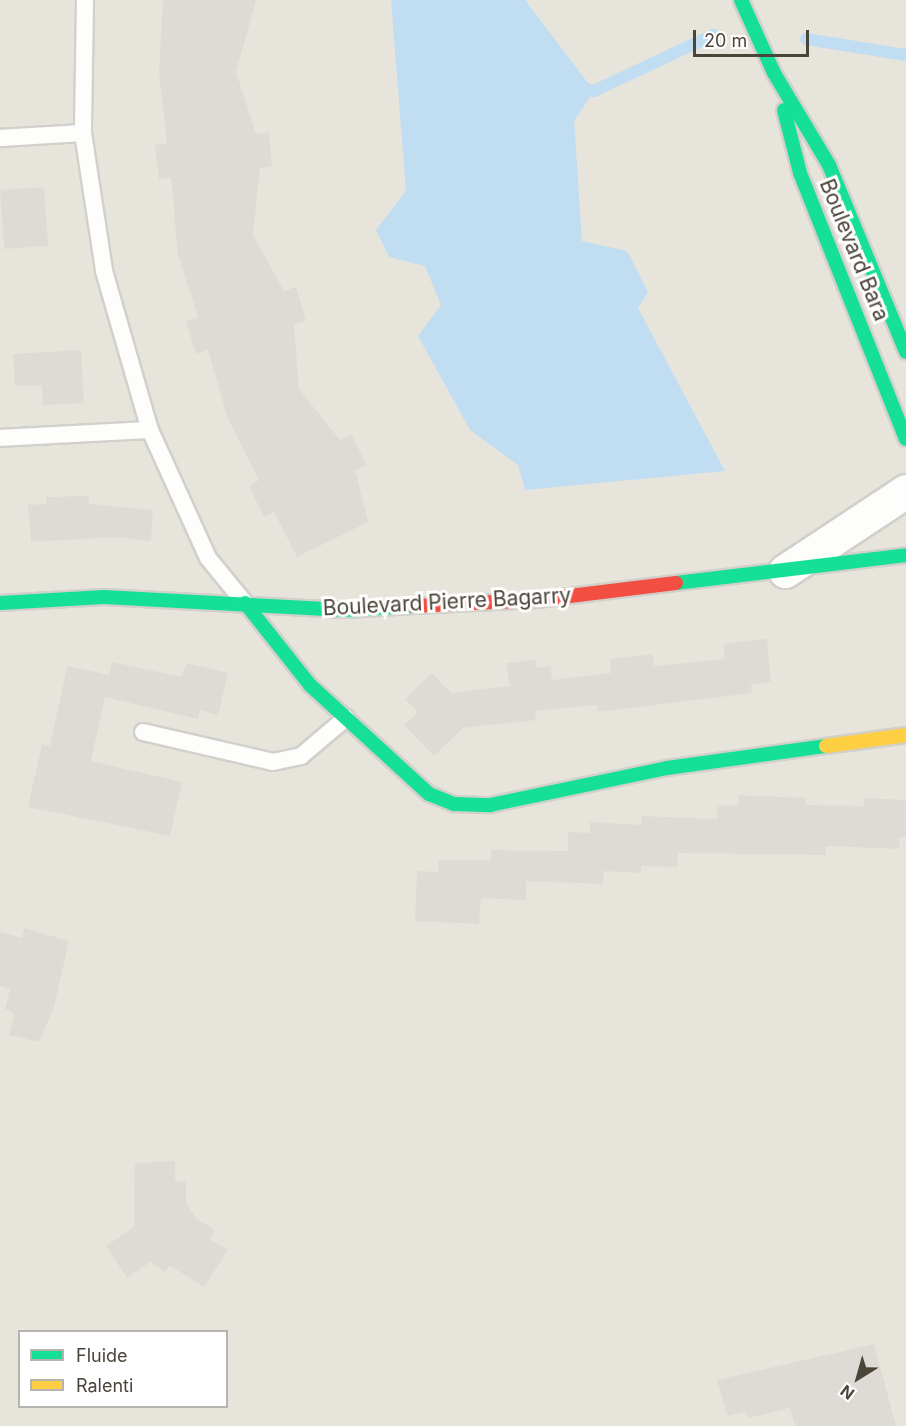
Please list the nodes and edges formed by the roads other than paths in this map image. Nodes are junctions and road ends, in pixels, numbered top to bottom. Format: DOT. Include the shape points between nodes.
graph roads {
  1 [pos="85,0"];
  2 [pos="741,0"];
  3 [pos="774,73"];
  4 [pos="83,133"];
  5 [pos="0,138"];
  6 [pos="906,352"];
  7 [pos="150,430"];
  8 [pos="0,438"];
  9 [pos="906,440"];
  10 [pos="906,490"];
  11 [pos="906,555"];
  12 [pos="785,571"];
  13 [pos="0,603"];
  14 [pos="244,603"];
  15 [pos="346,718"];
  16 [pos="143,732"];
  17 [pos="906,735"];
  1 -- 4 [label="lane"];
  2 -- 3 [label="street, Boulevard Bara"];
  3 -- 6 [label="street, Boulevard Bara" via="829,165"];
  3 -- 9 [label="street, Boulevard Bara" via="800,172"];
  4 -- 5 [label="lane"];
  4 -- 7 [label="lane" via="104,271"];
  7 -- 8 [label="lane"];
  7 -- 14 [label="lane" via="208,558"];
  10 -- 12 [label="street, Boulevard Pierre Bagarry"];
  11 -- 12 [label="street, Boulevard Pierre Bagarry"];
  12 -- 14 [label="street, Boulevard Pierre Bagarry" via="537,600 344,610"];
  13 -- 14 [label="street, Boulevard Pierre Bagarry" via="104,597"];
  14 -- 15 [label="street" via="310,685"];
  15 -- 16 [label="lane" via="301,756 273,762"];
  15 -- 17 [label="street" via="429,794 454,804 490,805 667,768"];
}
